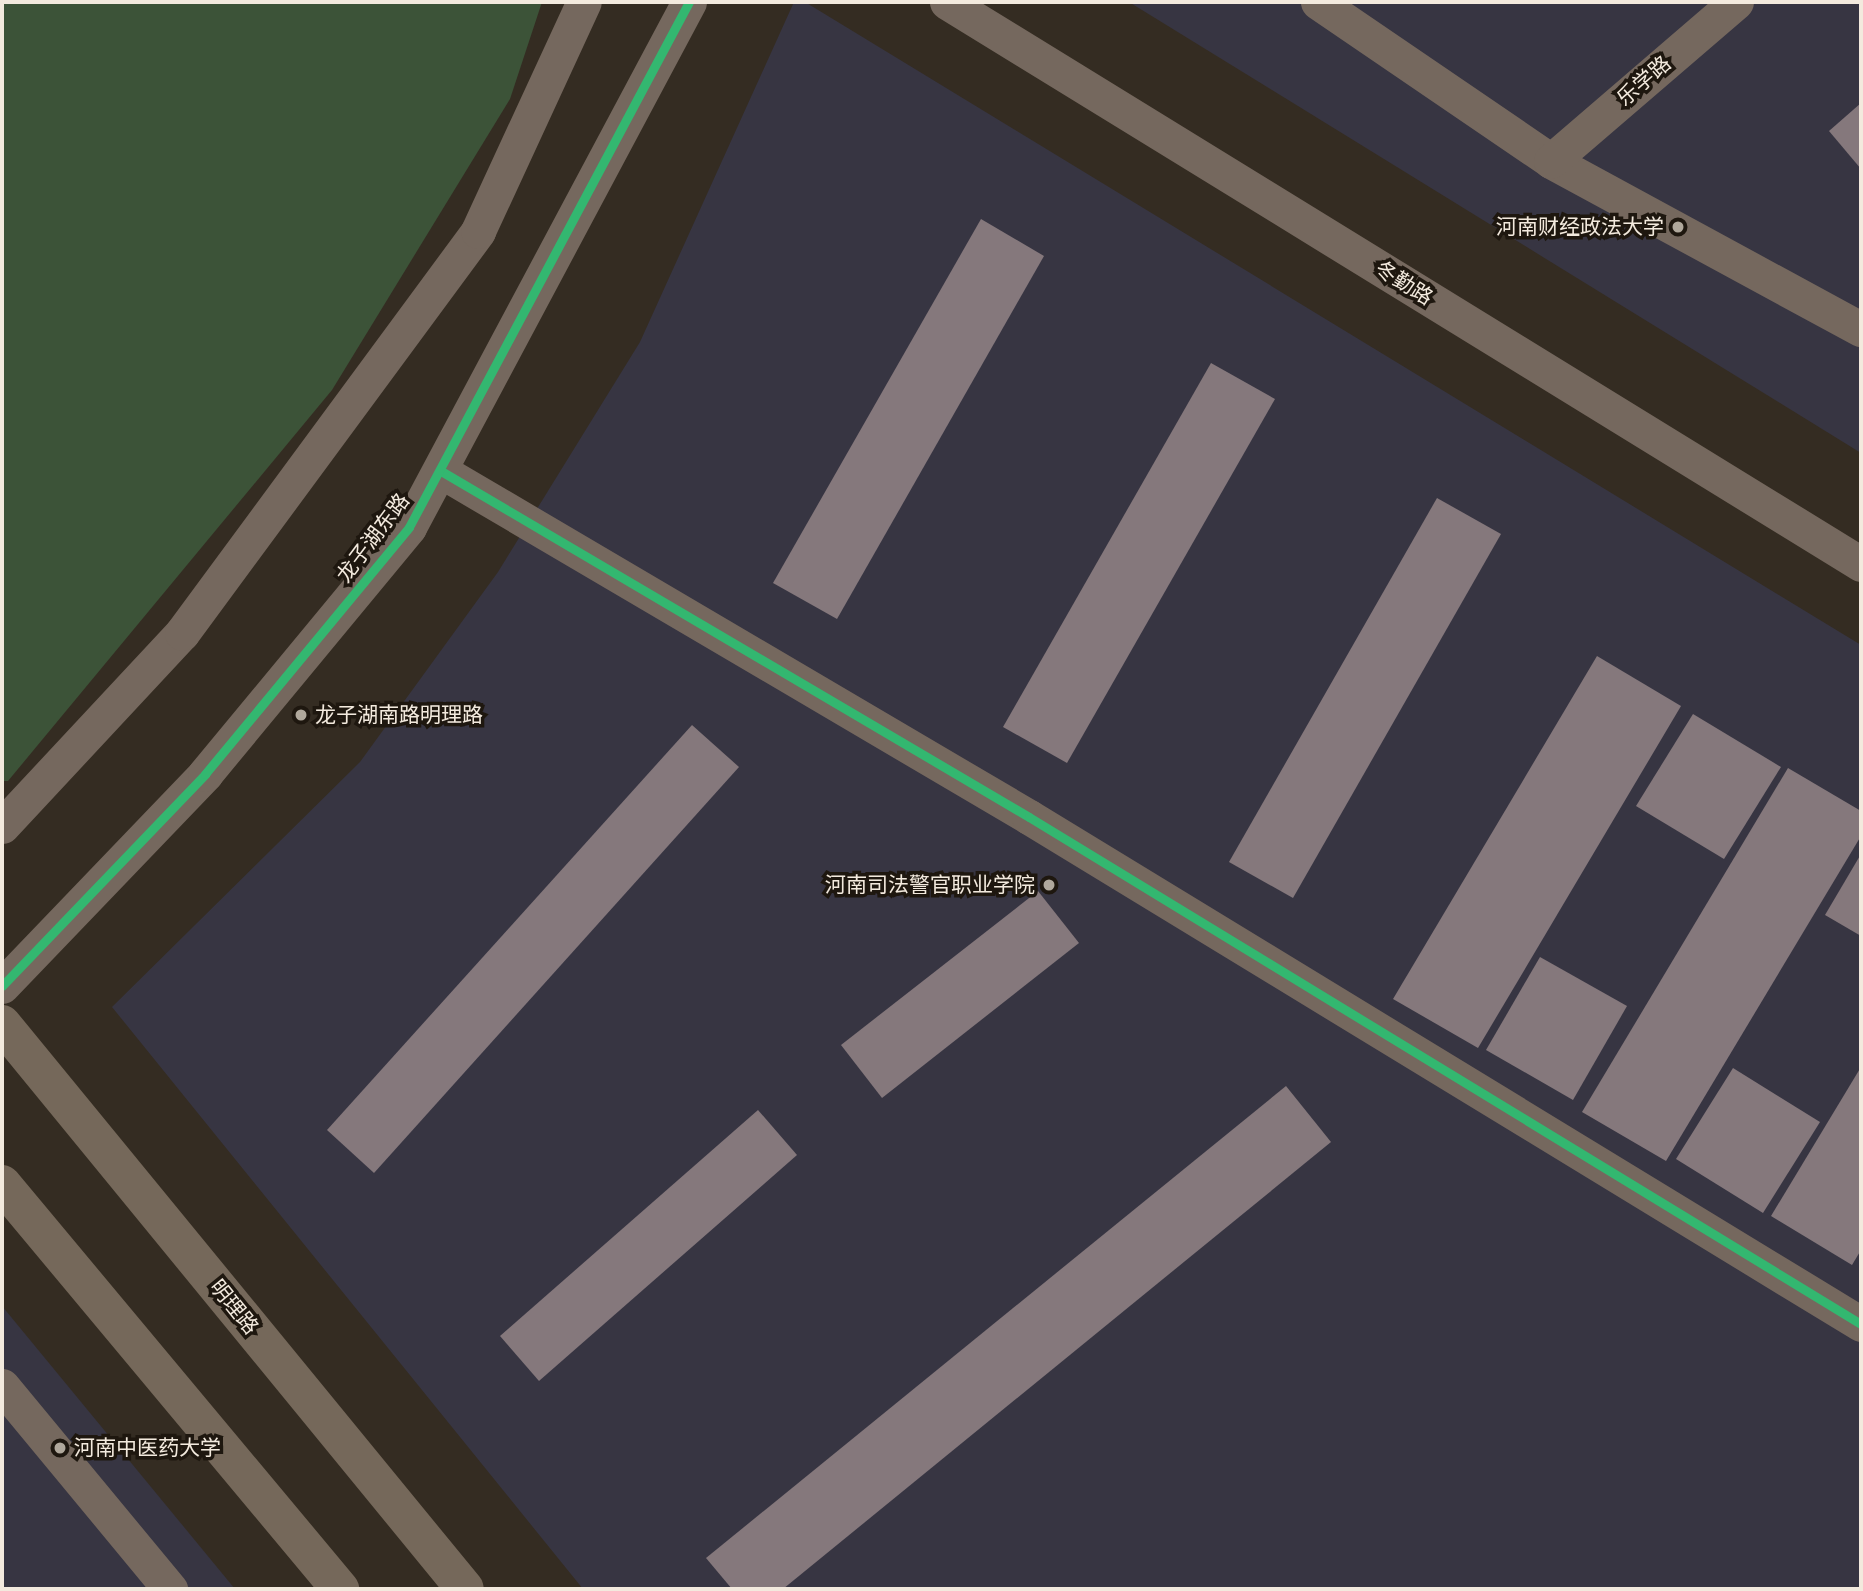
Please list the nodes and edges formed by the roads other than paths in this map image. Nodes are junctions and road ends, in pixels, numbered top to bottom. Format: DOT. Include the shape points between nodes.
graph roads {
  1 [pos="584,2"];
  2 [pos="689,2"];
  3 [pos="947,2"];
  4 [pos="1318,2"];
  5 [pos="1736,2"];
  6 [pos="1551,161"];
  7 [pos="1861,329"];
  8 [pos="441,471"];
  9 [pos="1861,564"];
  10 [pos="2,826"];
  11 [pos="2,986"];
  12 [pos="2,1024"];
  13 [pos="2,1184"];
  14 [pos="1861,1324"];
  15 [pos="2,1386"];
  16 [pos="170,1589"];
  17 [pos="340,1589"];
  18 [pos="465,1589"];
  1 -- 10 [label="street" via="478,231 182,633"];
  2 -- 8 [label="street, 龙子湖东路"];
  3 -- 9 [label="street, 冬勤路"];
  4 -- 6 [label="street"];
  5 -- 6 [label="street, 乐学路"];
  6 -- 7 [label="street"];
  8 -- 11 [label="street, 龙子湖东路" via="409,527 205,774"];
  8 -- 14 [label="street" via="1017,810"];
  12 -- 18 [label="main road, 明理路"];
  13 -- 17 [label="main road"];
  15 -- 16 [label="street"];
}
